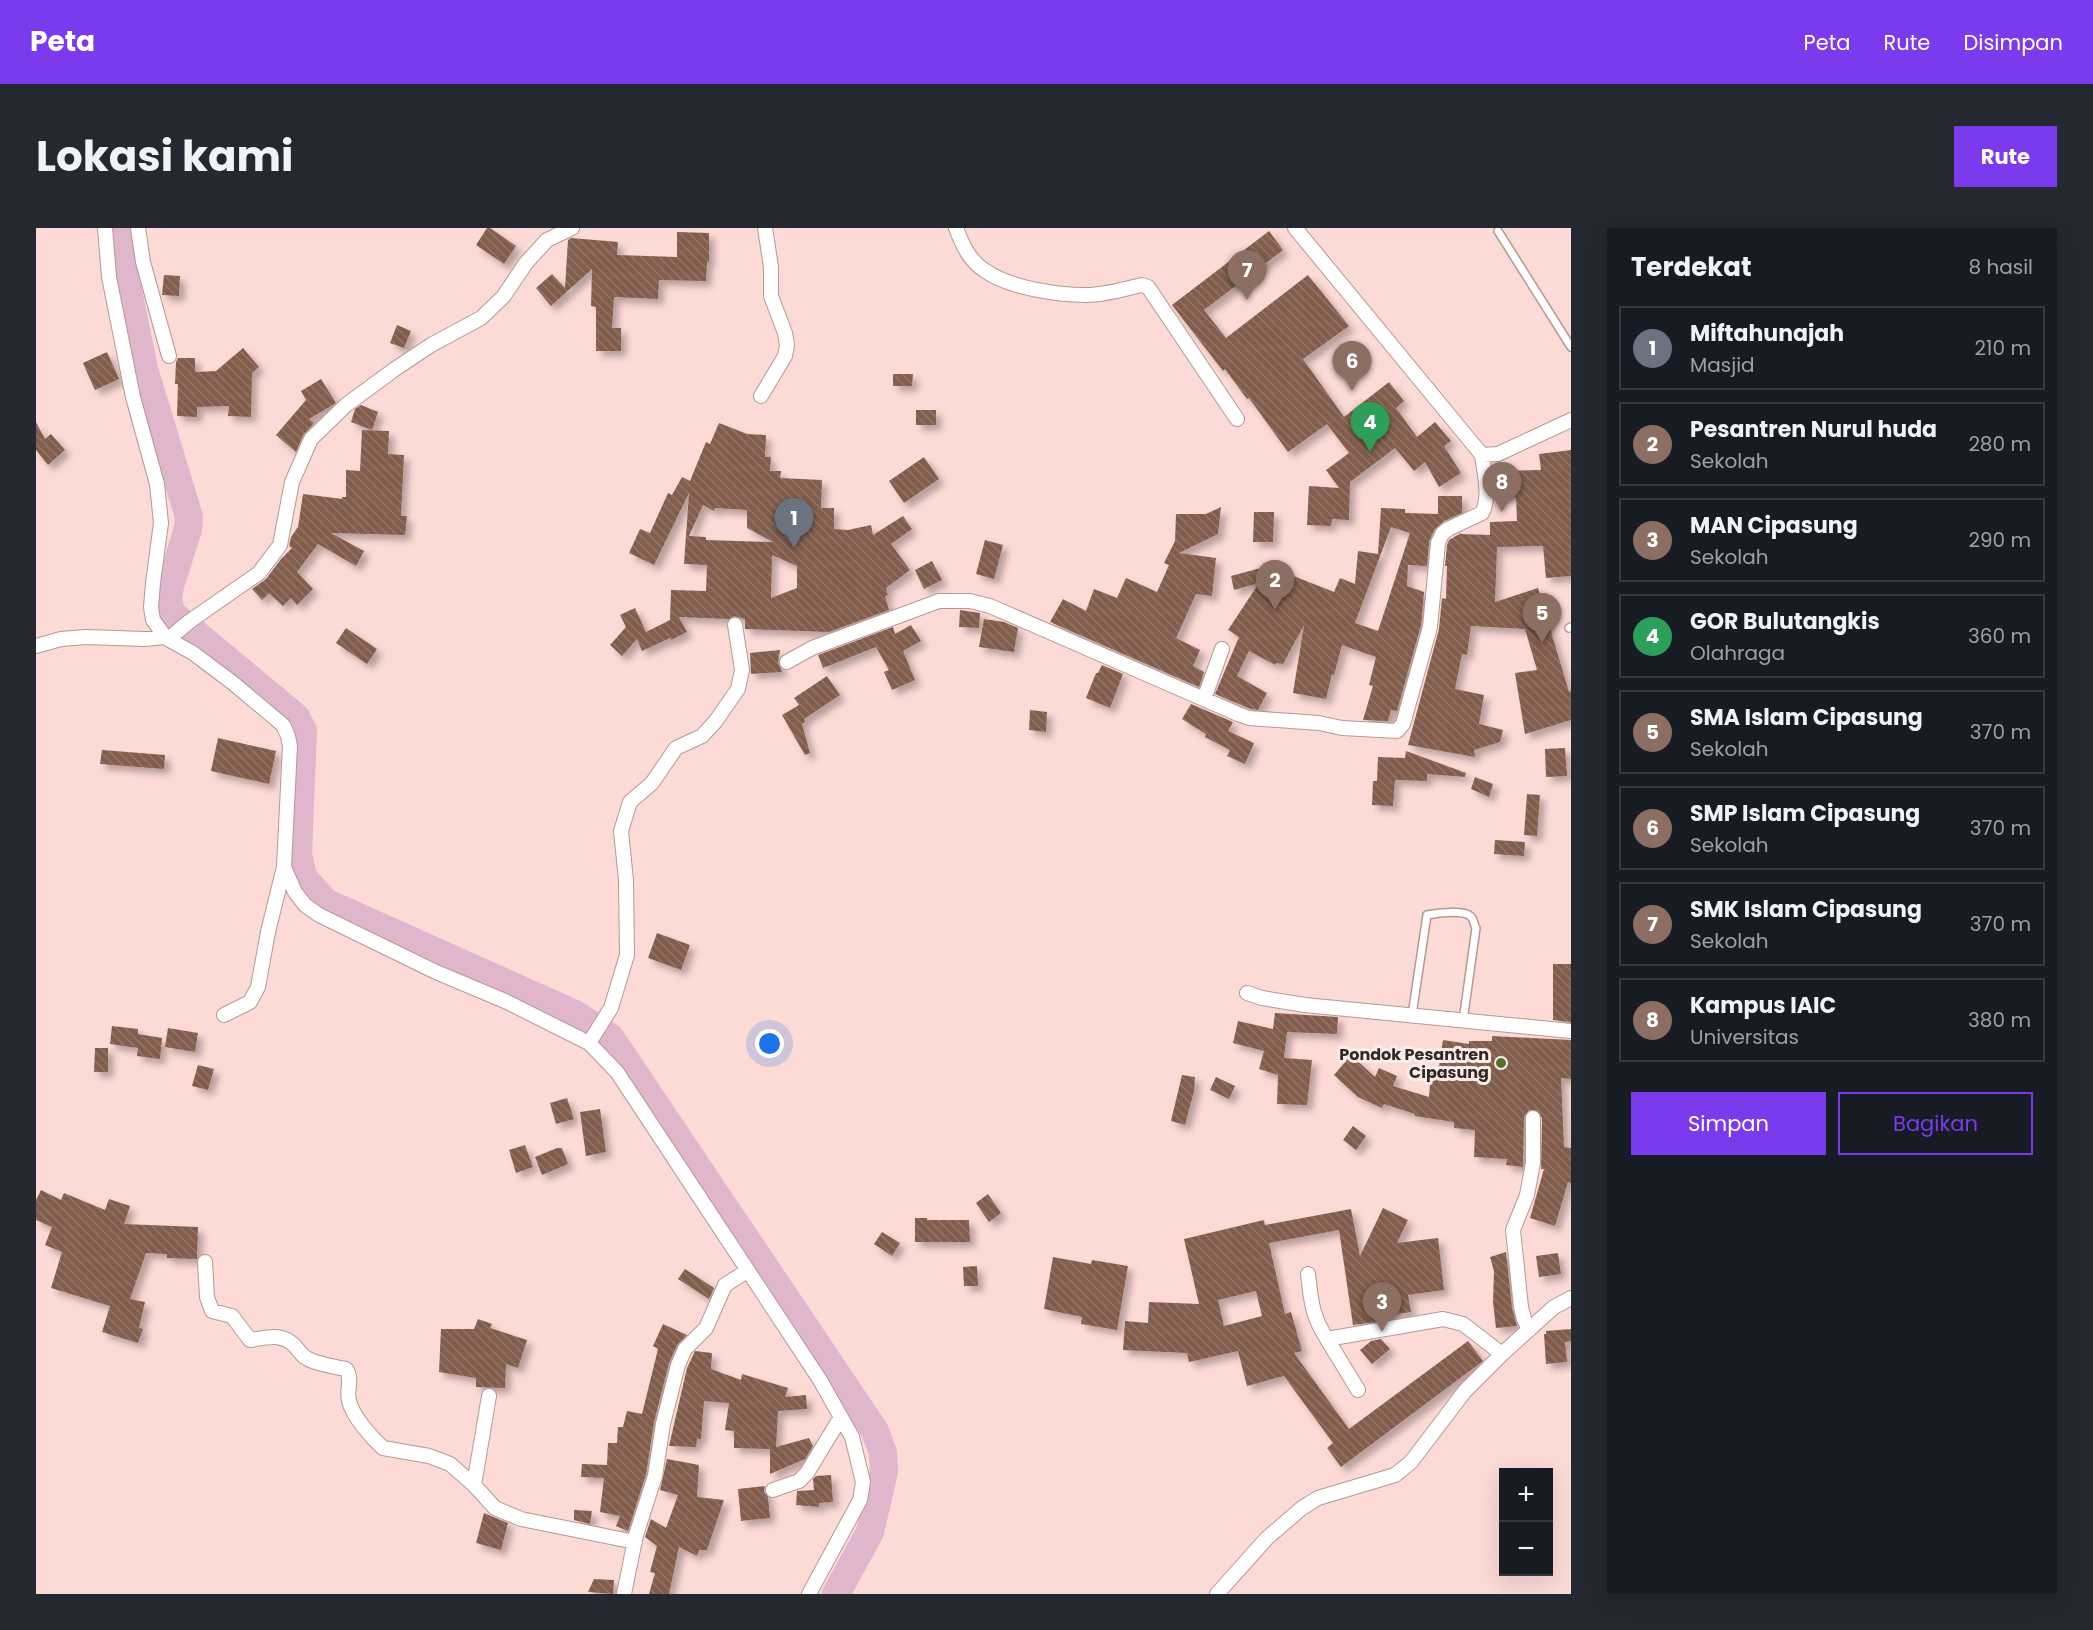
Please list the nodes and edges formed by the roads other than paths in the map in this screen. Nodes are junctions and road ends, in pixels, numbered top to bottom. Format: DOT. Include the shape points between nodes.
graph roads {
  1 [pos="105,228"];
  2 [pos="138,228"];
  3 [pos="572,228"];
  4 [pos="765,228"];
  5 [pos="956,228"];
  6 [pos="1295,228"];
  7 [pos="1498,231"];
  8 [pos="1571,347"];
  9 [pos="169,356"];
  10 [pos="761,396"];
  11 [pos="1237,419"];
  12 [pos="1571,420"];
  13 [pos="1482,455"];
  14 [pos="735,625"];
  15 [pos="171,636"];
  16 [pos="36,646"];
  17 [pos="1222,648"];
  18 [pos="787,662"];
  19 [pos="1204,699"];
  20 [pos="284,867"];
  21 [pos="1247,993"];
  22 [pos="224,1015"];
  23 [pos="1412,1015"];
  24 [pos="1463,1021"];
  25 [pos="1571,1031"];
  26 [pos="590,1040"];
  27 [pos="1533,1118"];
  28 [pos="205,1262"];
  29 [pos="747,1271"];
  30 [pos="1308,1274"];
  31 [pos="1571,1298"];
  32 [pos="1529,1329"];
  33 [pos="1327,1339"];
  34 [pos="1502,1354"];
  35 [pos="1358,1390"];
  36 [pos="489,1396"];
  37 [pos="841,1417"];
  38 [pos="474,1485"];
  39 [pos="773,1490"];
  40 [pos="635,1542"];
  41 [pos="624,1594"];
  42 [pos="810,1594"];
  43 [pos="1216,1594"];
  1 -- 15 [label="street" via="109,277 128,375 157,484 161,523 151,607 153,620"];
  2 -- 9 [label="street" via="143,262"];
  3 -- 15 [label="street" via="547,240 503,297 481,318 395,369 346,405 311,439 291,482 280,545 259,573"];
  4 -- 10 [label="street" via="771,296 787,345"];
  5 -- 11 [label="street" via="964,248 983,270 1008,282 1088,295 1148,287"];
  6 -- 13 [label="street"];
  7 -- 8 [label="lane"];
  12 -- 13 [label="street" via="1498,454"];
  13 -- 19 [label="street" via="1485,507 1482,513 1442,534 1438,543 1430,627 1403,724 1397,731 1249,718"];
  14 -- 26 [label="street" via="742,670 738,689 702,736 676,748 652,783 630,802 621,831 627,955 611,1008"];
  15 -- 16 [label="street" via="86,637"];
  15 -- 20 [label="street" via="283,725 290,746"];
  17 -- 19 [label="street"];
  18 -- 19 [label="street" via="812,648 939,601 970,600"];
  20 -- 22 [label="street" via="258,987 250,1002"];
  20 -- 26 [label="street" via="295,892 319,915"];
  21 -- 23 [label="street" via="1305,1005"];
  23 -- 24 [label="street"];
  23 -- 24 [label="lane" via="1427,915 1467,914 1476,928"];
  24 -- 25 [label="street"];
  26 -- 29 [label="street" via="617,1072"];
  27 -- 32 [label="street" via="1527,1195 1513,1230 1521,1306"];
  28 -- 38 [label="street" via="208,1302 214,1313 232,1316 250,1340 283,1337 306,1358 346,1369 354,1413 379,1444 389,1450 440,1459"];
  29 -- 37 [label="street"];
  29 -- 40 [label="street" via="725,1285 706,1328 686,1349 678,1365 655,1476"];
  30 -- 33 [label="street" via="1311,1303"];
  31 -- 32 [label="street"];
  32 -- 34 [label="street"];
  33 -- 34 [label="street" via="1443,1319 1463,1324"];
  33 -- 35 [label="street"];
  34 -- 43 [label="street" via="1465,1391 1411,1462 1395,1475 1318,1498 1302,1508 1267,1538"];
  36 -- 38 [label="street"];
  37 -- 39 [label="street" via="807,1473 799,1481"];
  37 -- 42 [label="street" via="859,1462 863,1482 860,1500"];
  38 -- 40 [label="street" via="495,1508 514,1517"];
  40 -- 41 [label="street"];
}
